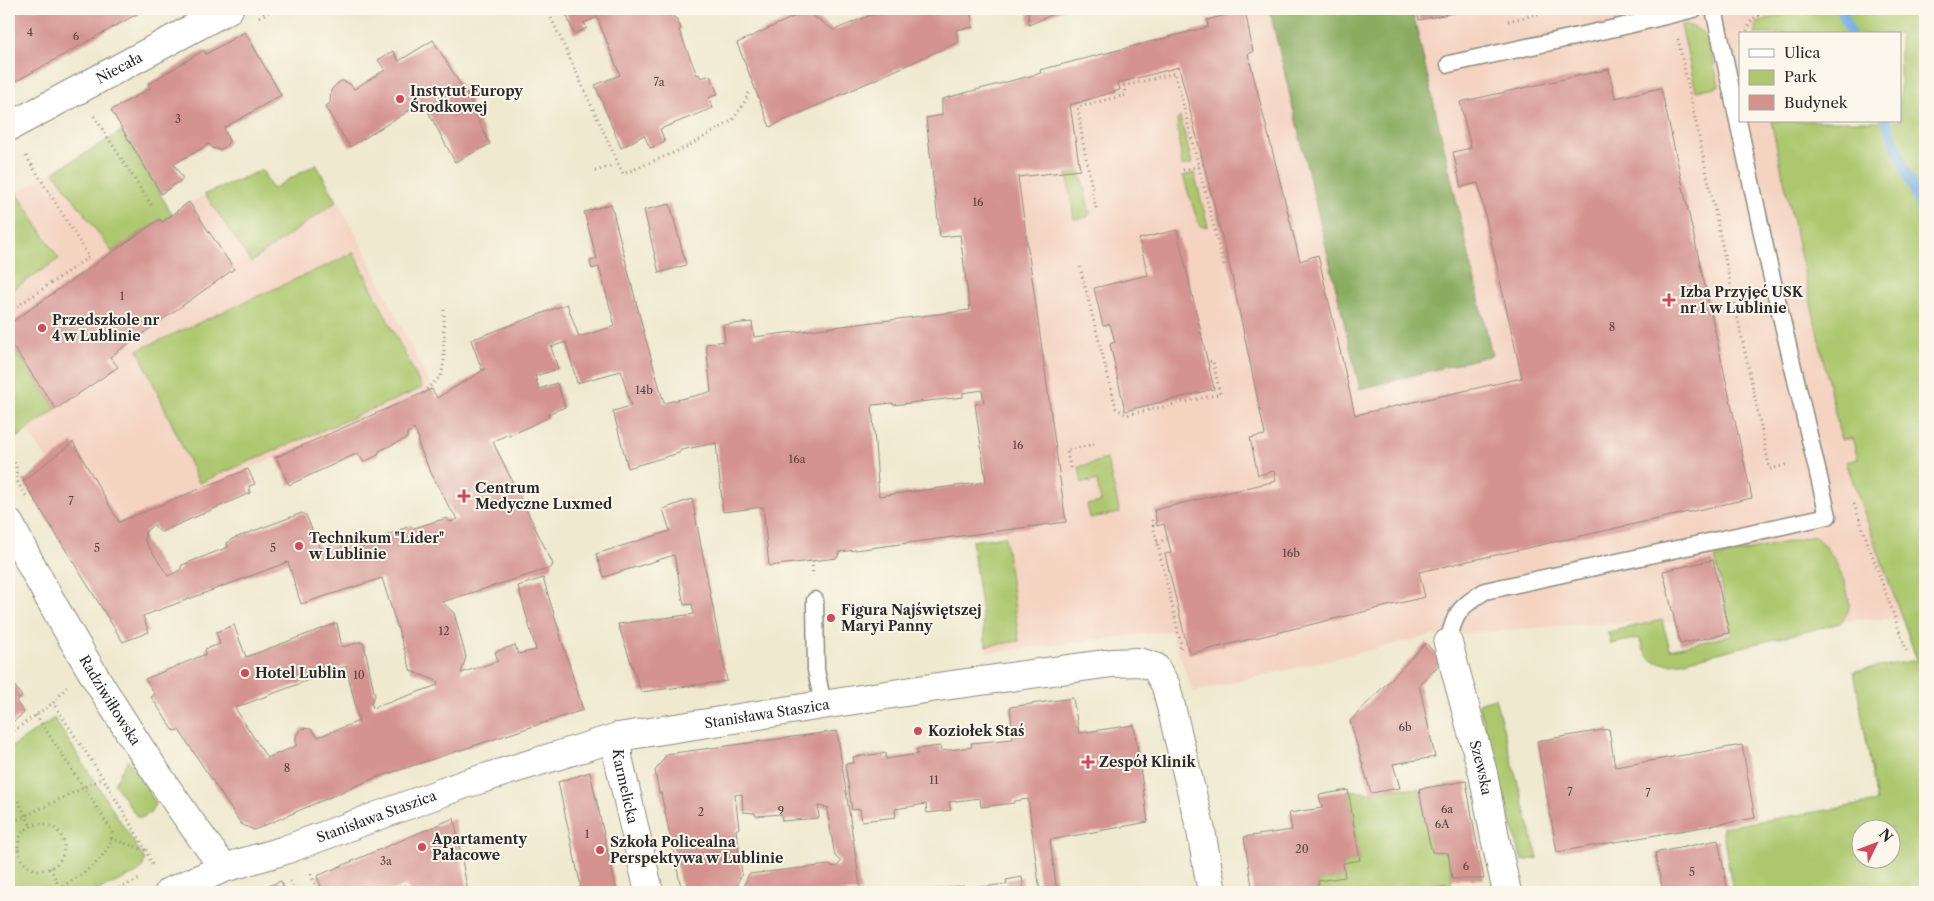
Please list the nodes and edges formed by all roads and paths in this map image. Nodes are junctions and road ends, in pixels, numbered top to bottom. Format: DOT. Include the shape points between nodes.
graph roads {
  1 [pos="229,9"];
  2 [pos="547,9"];
  3 [pos="1560,9"];
  4 [pos="1694,9"];
  5 [pos="1714,9"];
  6 [pos="1782,9"];
  7 [pos="1672,14"];
  8 [pos="1508,21"];
  9 [pos="1747,32"];
  10 [pos="1448,64"];
  11 [pos="749,93"];
  12 [pos="92,113"];
  13 [pos="9,127"];
  14 [pos="24,154"];
  15 [pos="618,164"];
  16 [pos="1201,166"];
  17 [pos="1183,170"];
  18 [pos="595,171"];
  19 [pos="153,208"];
  20 [pos="1096,208"];
  21 [pos="1080,267"];
  22 [pos="1224,267"];
  23 [pos="444,308"];
  24 [pos="9,312"];
  25 [pos="1208,362"];
  26 [pos="423,393"];
  27 [pos="1171,400"];
  28 [pos="1172,405"];
  29 [pos="1095,444"];
  30 [pos="1797,462"];
  31 [pos="1070,468"];
  32 [pos="1852,498"];
  33 [pos="1152,520"];
  34 [pos="9,523"];
  35 [pos="1168,539"];
  36 [pos="1157,542"];
  37 [pos="815,600"];
  38 [pos="1448,643"];
  39 [pos="1179,652"];
  40 [pos="1907,652"];
  41 [pos="66,679"];
  42 [pos="53,703"];
  43 [pos="823,704"];
  44 [pos="36,715"];
  45 [pos="9,734"];
  46 [pos="618,738"];
  47 [pos="103,778"];
  48 [pos="84,788"];
  49 [pos="18,801"];
  50 [pos="26,816"];
  51 [pos="9,824"];
  52 [pos="31,826"];
  53 [pos="111,839"];
  54 [pos="146,850"];
  55 [pos="50,868"];
  56 [pos="224,868"];
  57 [pos="309,870"];
  58 [pos="149,872"];
  59 [pos="145,877"];
  60 [pos="292,886"];
  61 [pos="61,890"];
  62 [pos="50,892"];
  63 [pos="110,892"];
  64 [pos="169,892"];
  65 [pos="295,892"];
  66 [pos="318,892"];
  67 [pos="649,892"];
  68 [pos="1212,892"];
  69 [pos="1507,892"];
  1 -- 13 [label="street, Niecała"];
  2 -- 15 [label="path"];
  3 -- 8 [label="path"];
  4 -- 7 [label="lane"];
  5 -- 38 [label="lane" via="1768,261 1828,516 1485,591 1462,608 1453,620"];
  6 -- 9 [label="path" via="1752,19"];
  7 -- 10 [label="lane"];
  7 -- 30 [label="path" via="1770,469"];
  11 -- 15 [label="path" via="732,121 687,147 623,174"];
  12 -- 19 [label="path"];
  14 -- 24 [label="path" via="90,257"];
  15 -- 18 [label="path"];
  16 -- 17 [label="path"];
  16 -- 20 [label="path" via="1178,72 1124,86 1126,95 1078,108"];
  16 -- 22 [label="path"];
  21 -- 28 [label="path" via="1116,408 1126,415"];
  23 -- 26 [label="path" via="442,376"];
  25 -- 28 [label="path" via="1213,361 1220,394"];
  27 -- 28 [label="path"];
  29 -- 31 [label="path" via="1067,450"];
  32 -- 40 [label="path"];
  33 -- 36 [label="path"];
  34 -- 56 [label="street, Radziwiłłowska" via="86,661 183,813"];
  35 -- 36 [label="path"];
  36 -- 39 [label="path" via="1181,644"];
  37 -- 43 [label="lane" via="816,670"];
  38 -- 69 [label="street, Szewska" via="1483,773"];
  41 -- 42 [label="path" via="67,687"];
  42 -- 44 [label="path"];
  42 -- 47 [label="path"];
  43 -- 46 [label="street, Stanisława Staszica"];
  43 -- 68 [label="street, Stanisława Staszica" via="1112,663 1139,662 1155,667 1166,686 1201,831"];
  44 -- 45 [label="path"];
  44 -- 48 [label="path"];
  46 -- 56 [label="street, Stanisława Staszica" via="465,784 282,851"];
  46 -- 67 [label="street, Karmelicka" via="618,757"];
  47 -- 48 [label="path"];
  47 -- 54 [label="path"];
  48 -- 50 [label="path"];
  48 -- 53 [label="path" via="112,831"];
  49 -- 50 [label="path"];
  50 -- 51 [label="path"];
  50 -- 52 [label="path"];
  52 -- 55 [label="path" via="20,837 18,853 27,866 42,870"];
  52 -- 55 [label="path" via="52,826 62,837 62,858"];
  53 -- 54 [label="path"];
  53 -- 61 [label="path" via="100,858"];
  54 -- 58 [label="path" via="154,868"];
  55 -- 61 [label="path"];
  56 -- 64 [label="street, Stanisława Staszica"];
  57 -- 66 [label="path"];
  59 -- 63 [label="path"];
  60 -- 65 [label="path"];
  61 -- 62 [label="path"];
}
